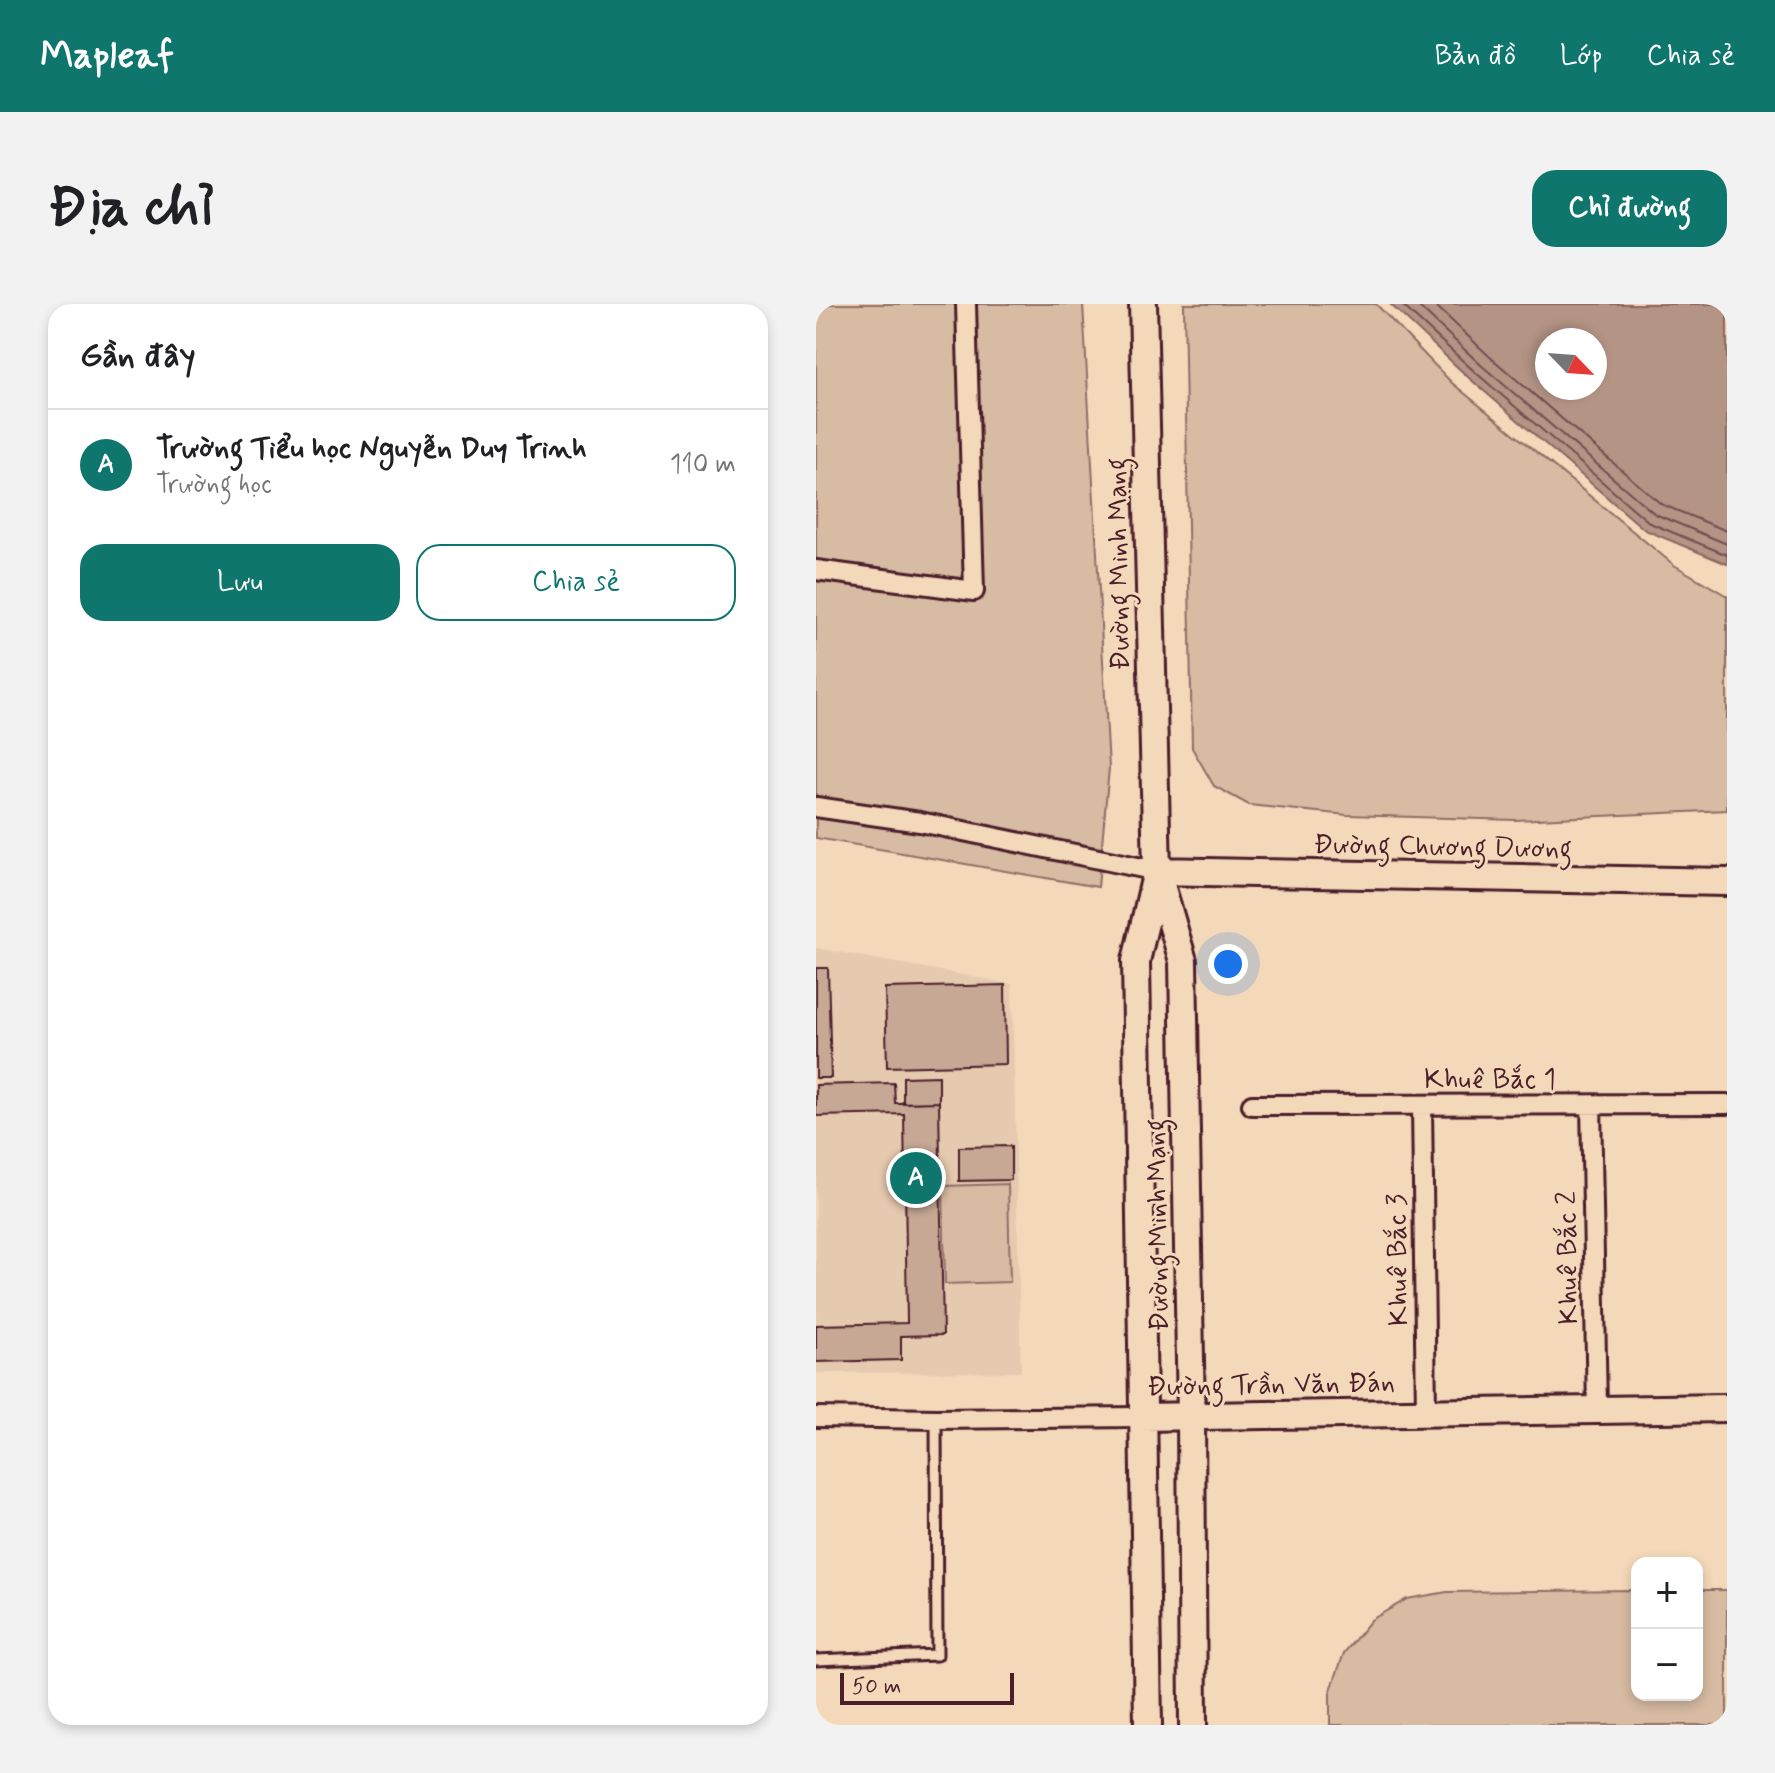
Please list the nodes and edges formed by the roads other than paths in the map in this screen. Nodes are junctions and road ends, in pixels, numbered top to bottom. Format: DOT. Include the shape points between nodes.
graph roads {
  1 [pos="966,304"];
  2 [pos="1143,304"];
  3 [pos="816,570"];
  4 [pos="816,807"];
  5 [pos="1157,871"];
  6 [pos="1727,882"];
  7 [pos="1727,1104"];
  8 [pos="1252,1105"];
  9 [pos="1591,1105"];
  10 [pos="1422,1106"];
  11 [pos="1597,1408"];
  12 [pos="1727,1408"];
  13 [pos="1426,1412"];
  14 [pos="816,1417"];
  15 [pos="1141,1417"];
  16 [pos="1191,1417"];
  17 [pos="936,1419"];
  18 [pos="816,1660"];
  19 [pos="1148,1725"];
  20 [pos="1193,1725"];
  1 -- 3 [label="street" via="974,591"];
  2 -- 5 [label="street, Đường Minh Mạng"];
  4 -- 5 [label="street" via="920,822"];
  5 -- 6 [label="street, Đường Chương Dương"];
  5 -- 15 [label="street, Đường Minh Mạng" via="1136,961"];
  5 -- 16 [label="street, Đường Minh Mạng" via="1183,961"];
  7 -- 9 [label="street, Khuê Bắc 1"];
  8 -- 10 [label="street, Khuê Bắc 1"];
  9 -- 10 [label="street, Khuê Bắc 1"];
  9 -- 11 [label="street, Khuê Bắc 2"];
  10 -- 13 [label="street, Khuê Bắc 3"];
  11 -- 12 [label="street, Đường Trần Văn Đán"];
  11 -- 13 [label="street, Đường Trần Văn Đán"];
  13 -- 16 [label="street, Đường Trần Văn Đán"];
  14 -- 17 [label="street, Đường Trần Văn Đán"];
  15 -- 16 [label="street, Đường Trần Văn Đán"];
  15 -- 17 [label="street, Đường Trần Văn Đán"];
  15 -- 19 [label="street, Đường Minh Mạng"];
  16 -- 20 [label="street, Đường Minh Mạng"];
  17 -- 18 [label="lane" via="937,1655"];
}
